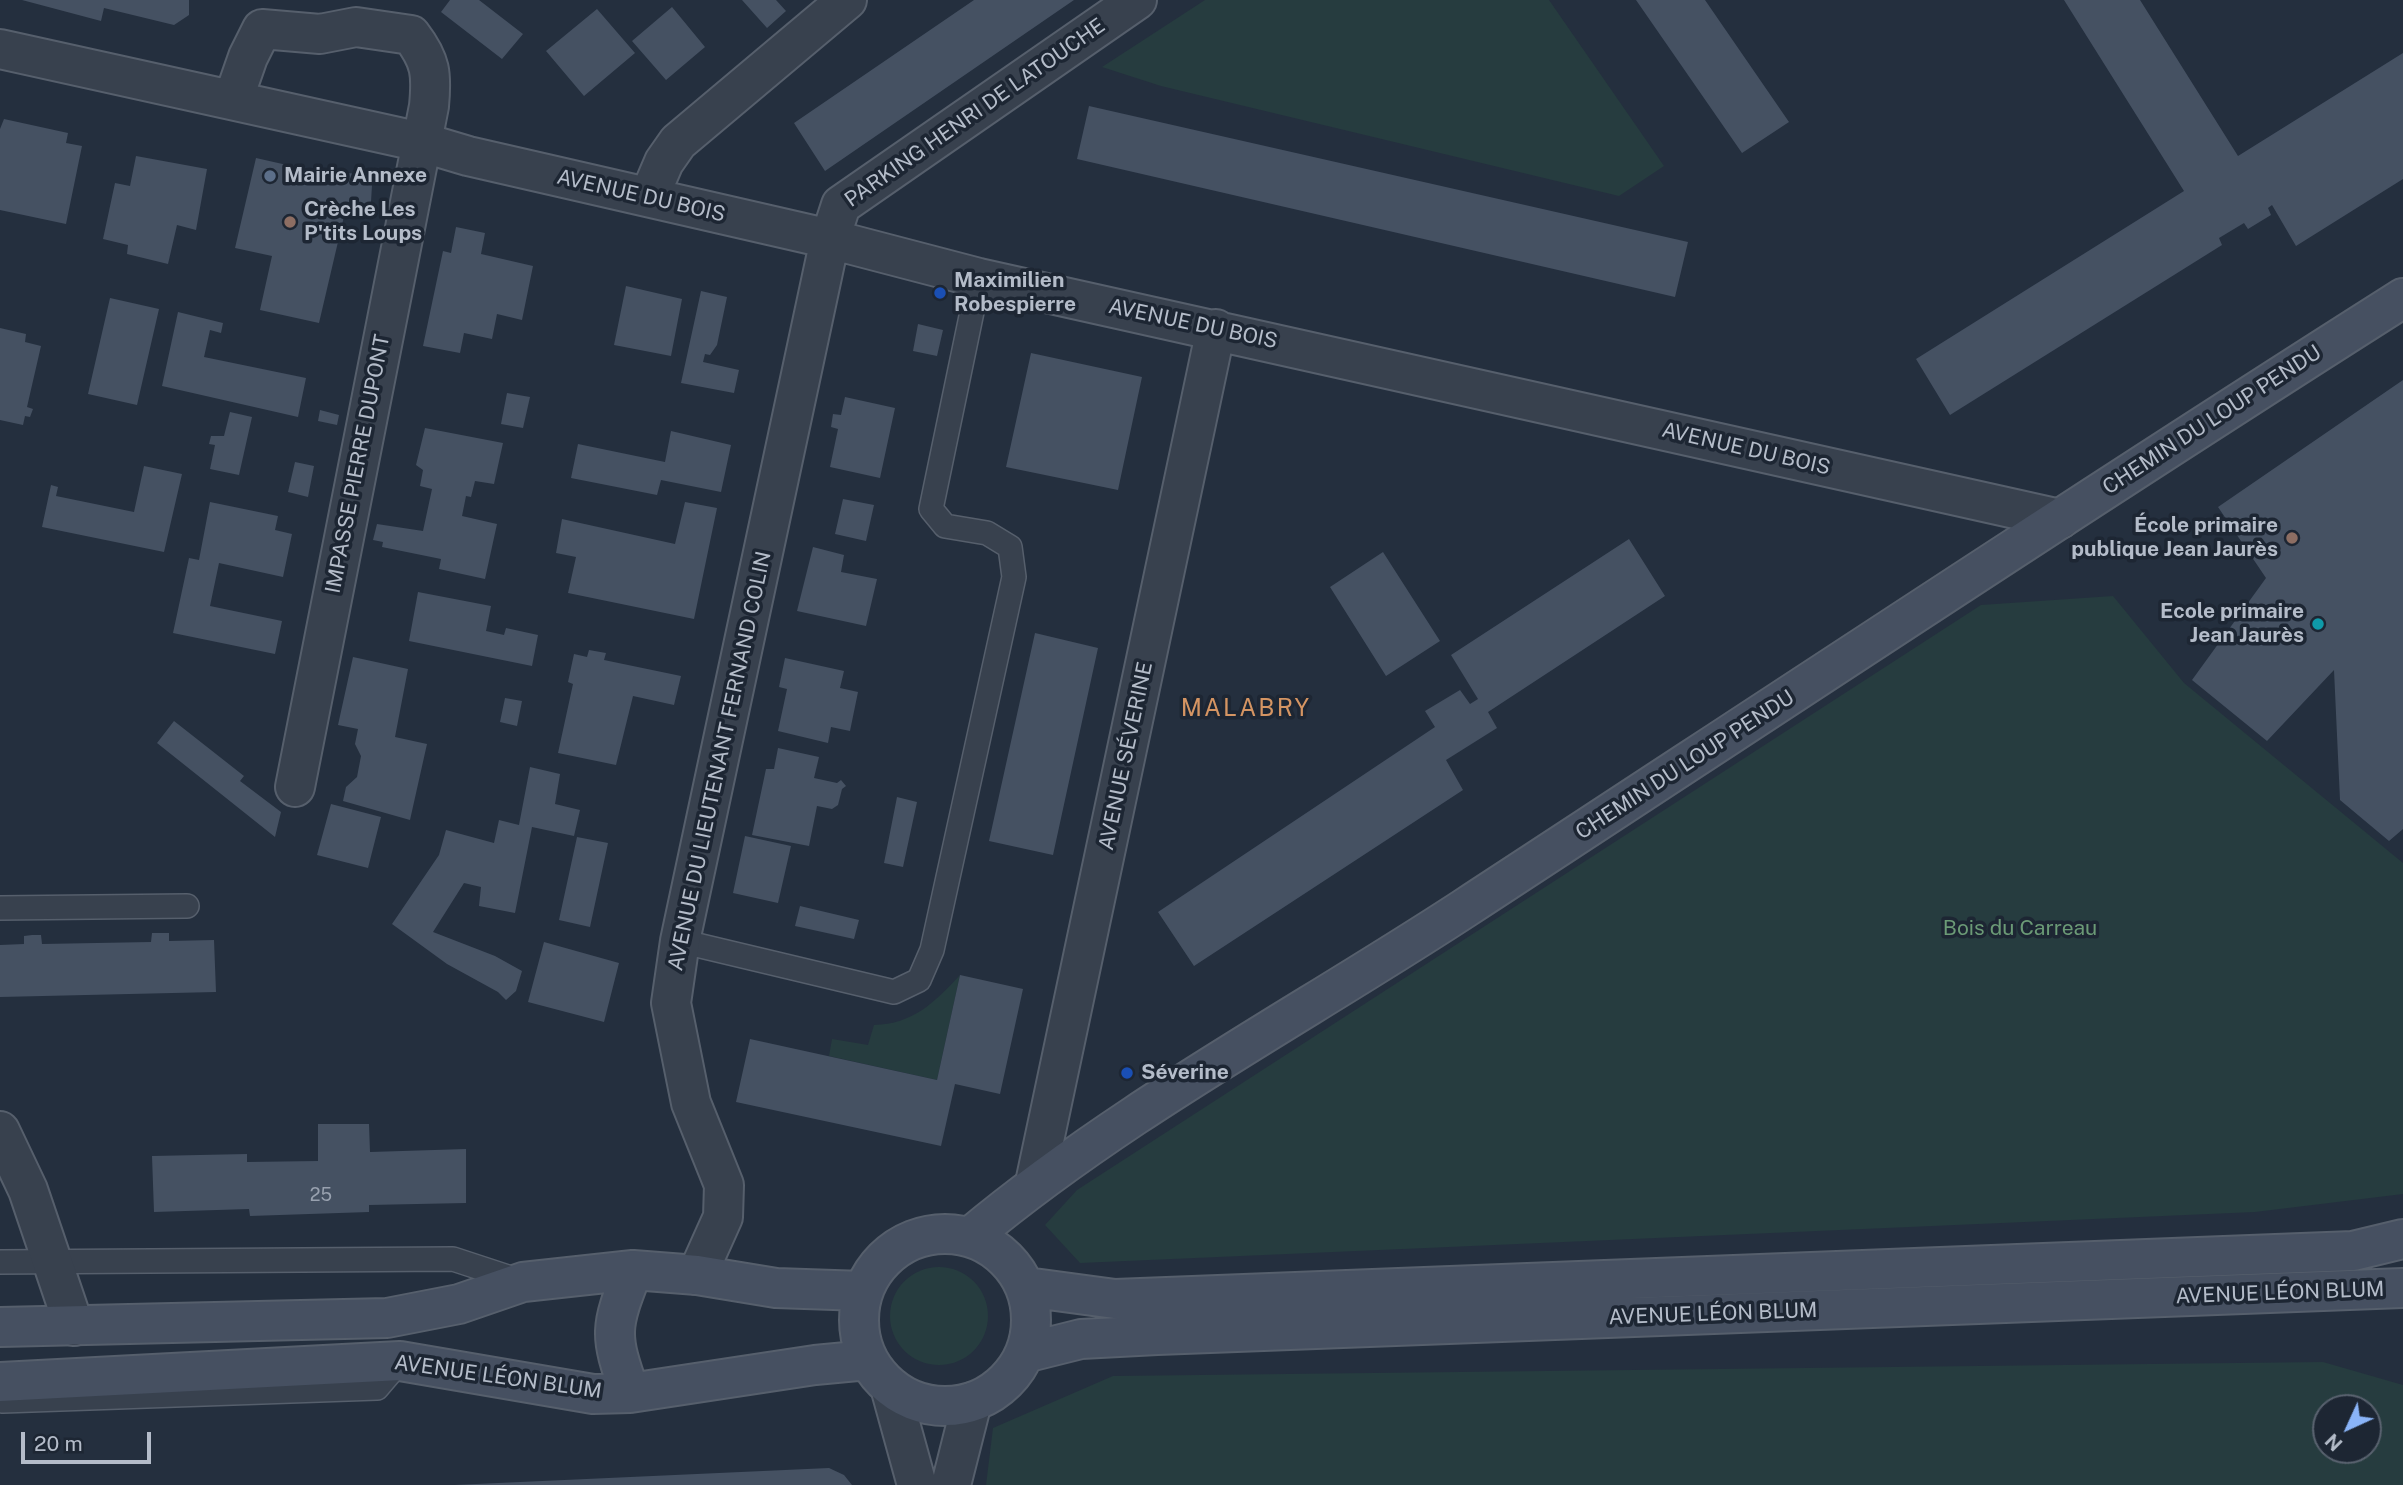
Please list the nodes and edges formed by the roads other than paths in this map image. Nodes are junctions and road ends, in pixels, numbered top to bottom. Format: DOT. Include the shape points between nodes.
graph roads {
  1 [pos="286,0"];
  2 [pos="847,0"];
  3 [pos="1137,0"];
  4 [pos="257,15"];
  5 [pos="0,49"];
  6 [pos="233,100"];
  7 [pos="421,142"];
  8 [pos="649,197"];
  9 [pos="830,239"];
  10 [pos="979,278"];
  11 [pos="2403,298"];
  12 [pos="1216,328"];
  13 [pos="2060,519"];
  14 [pos="295,787"];
  15 [pos="187,906"];
  16 [pos="0,908"];
  17 [pos="680,941"];
  18 [pos="0,1132"];
  19 [pos="1035,1183"];
  20 [pos="970,1237"];
  21 [pos="2403,1239"];
  22 [pos="0,1262"];
  23 [pos="53,1264"];
  24 [pos="633,1270"];
  25 [pos="697,1275"];
  26 [pos="523,1282"];
  27 [pos="1026,1287"];
  28 [pos="2403,1289"];
  29 [pos="863,1291"];
  30 [pos="74,1326"];
  31 [pos="0,1327"];
  32 [pos="1024,1353"];
  33 [pos="400,1361"];
  34 [pos="879,1373"];
  35 [pos="0,1382"];
  36 [pos="630,1393"];
  37 [pos="0,1401"];
  38 [pos="972,1402"];
  39 [pos="917,1485"];
  40 [pos="951,1485"];
  1 -- 4 [label="street"];
  2 -- 8 [label="street" via="678,142"];
  3 -- 9 [label="street, PARKING HENRI DE LATOUCHE" via="841,205"];
  4 -- 6 [label="street"];
  4 -- 7 [label="street, IMPASSE PIERRE DUPONT" via="320,34 356,27 411,35 432,75"];
  5 -- 6 [label="street, AVENUE DU BOIS"];
  6 -- 7 [label="street, AVENUE DU BOIS"];
  7 -- 8 [label="street, AVENUE DU BOIS"];
  7 -- 14 [label="street, IMPASSE PIERRE DUPONT"];
  8 -- 9 [label="street, AVENUE DU BOIS"];
  9 -- 10 [label="street, AVENUE DU BOIS"];
  9 -- 17 [label="street, AVENUE DU LIEUTENANT FERNAND COLIN"];
  10 -- 12 [label="street, AVENUE DU BOIS"];
  10 -- 17 [label="lane" via="931,509 945,526 987,533 1010,547 1014,577 932,950 919,980 894,992"];
  11 -- 13 [label="main road, CHEMIN DU LOUP PENDU"];
  12 -- 13 [label="street, AVENUE DU BOIS"];
  12 -- 19 [label="street, AVENUE SÉVERINE"];
  13 -- 19 [label="main road, CHEMIN DU LOUP PENDU" via="1374,968"];
  15 -- 16 [label="lane"];
  17 -- 25 [label="street, AVENUE DU LIEUTENANT FERNAND COLIN" via="671,1003 691,1103 724,1185 723,1216"];
  18 -- 23 [label="street" via="28,1190"];
  19 -- 20 [label="main road, CHEMIN DU LOUP PENDU"];
  20 -- 27 [label="main road" via="1003,1256"];
  20 -- 29 [label="main road" via="944,1233 918,1237 895,1249 876,1268"];
  21 -- 27 [label="main road, AVENUE LÉON BLUM" via="2353,1251 1115,1299"];
  22 -- 23 [label="lane"];
  23 -- 26 [label="lane" via="453,1259"];
  23 -- 30 [label="street"];
  24 -- 25 [label="main road"];
  24 -- 26 [label="main road"];
  24 -- 36 [label="main road" via="615,1316 614,1350"];
  25 -- 29 [label="main road" via="776,1288"];
  26 -- 30 [label="main road" via="459,1304 387,1318"];
  27 -- 32 [label="main road" via="1032,1313"];
  28 -- 32 [label="main road, AVENUE LÉON BLUM" via="1157,1335 1081,1339"];
  29 -- 34 [label="main road" via="860,1338"];
  30 -- 31 [label="main road"];
  32 -- 38 [label="main road" via="1004,1383"];
  33 -- 35 [label="main road, AVENUE LÉON BLUM"];
  33 -- 36 [label="main road, AVENUE LÉON BLUM" via="593,1394"];
  33 -- 37 [label="lane" via="377,1388"];
  34 -- 36 [label="main road, AVENUE LÉON BLUM" via="815,1365"];
  34 -- 38 [label="main road" via="929,1405"];
  34 -- 39 [label="street"];
  38 -- 40 [label="street"];
}
